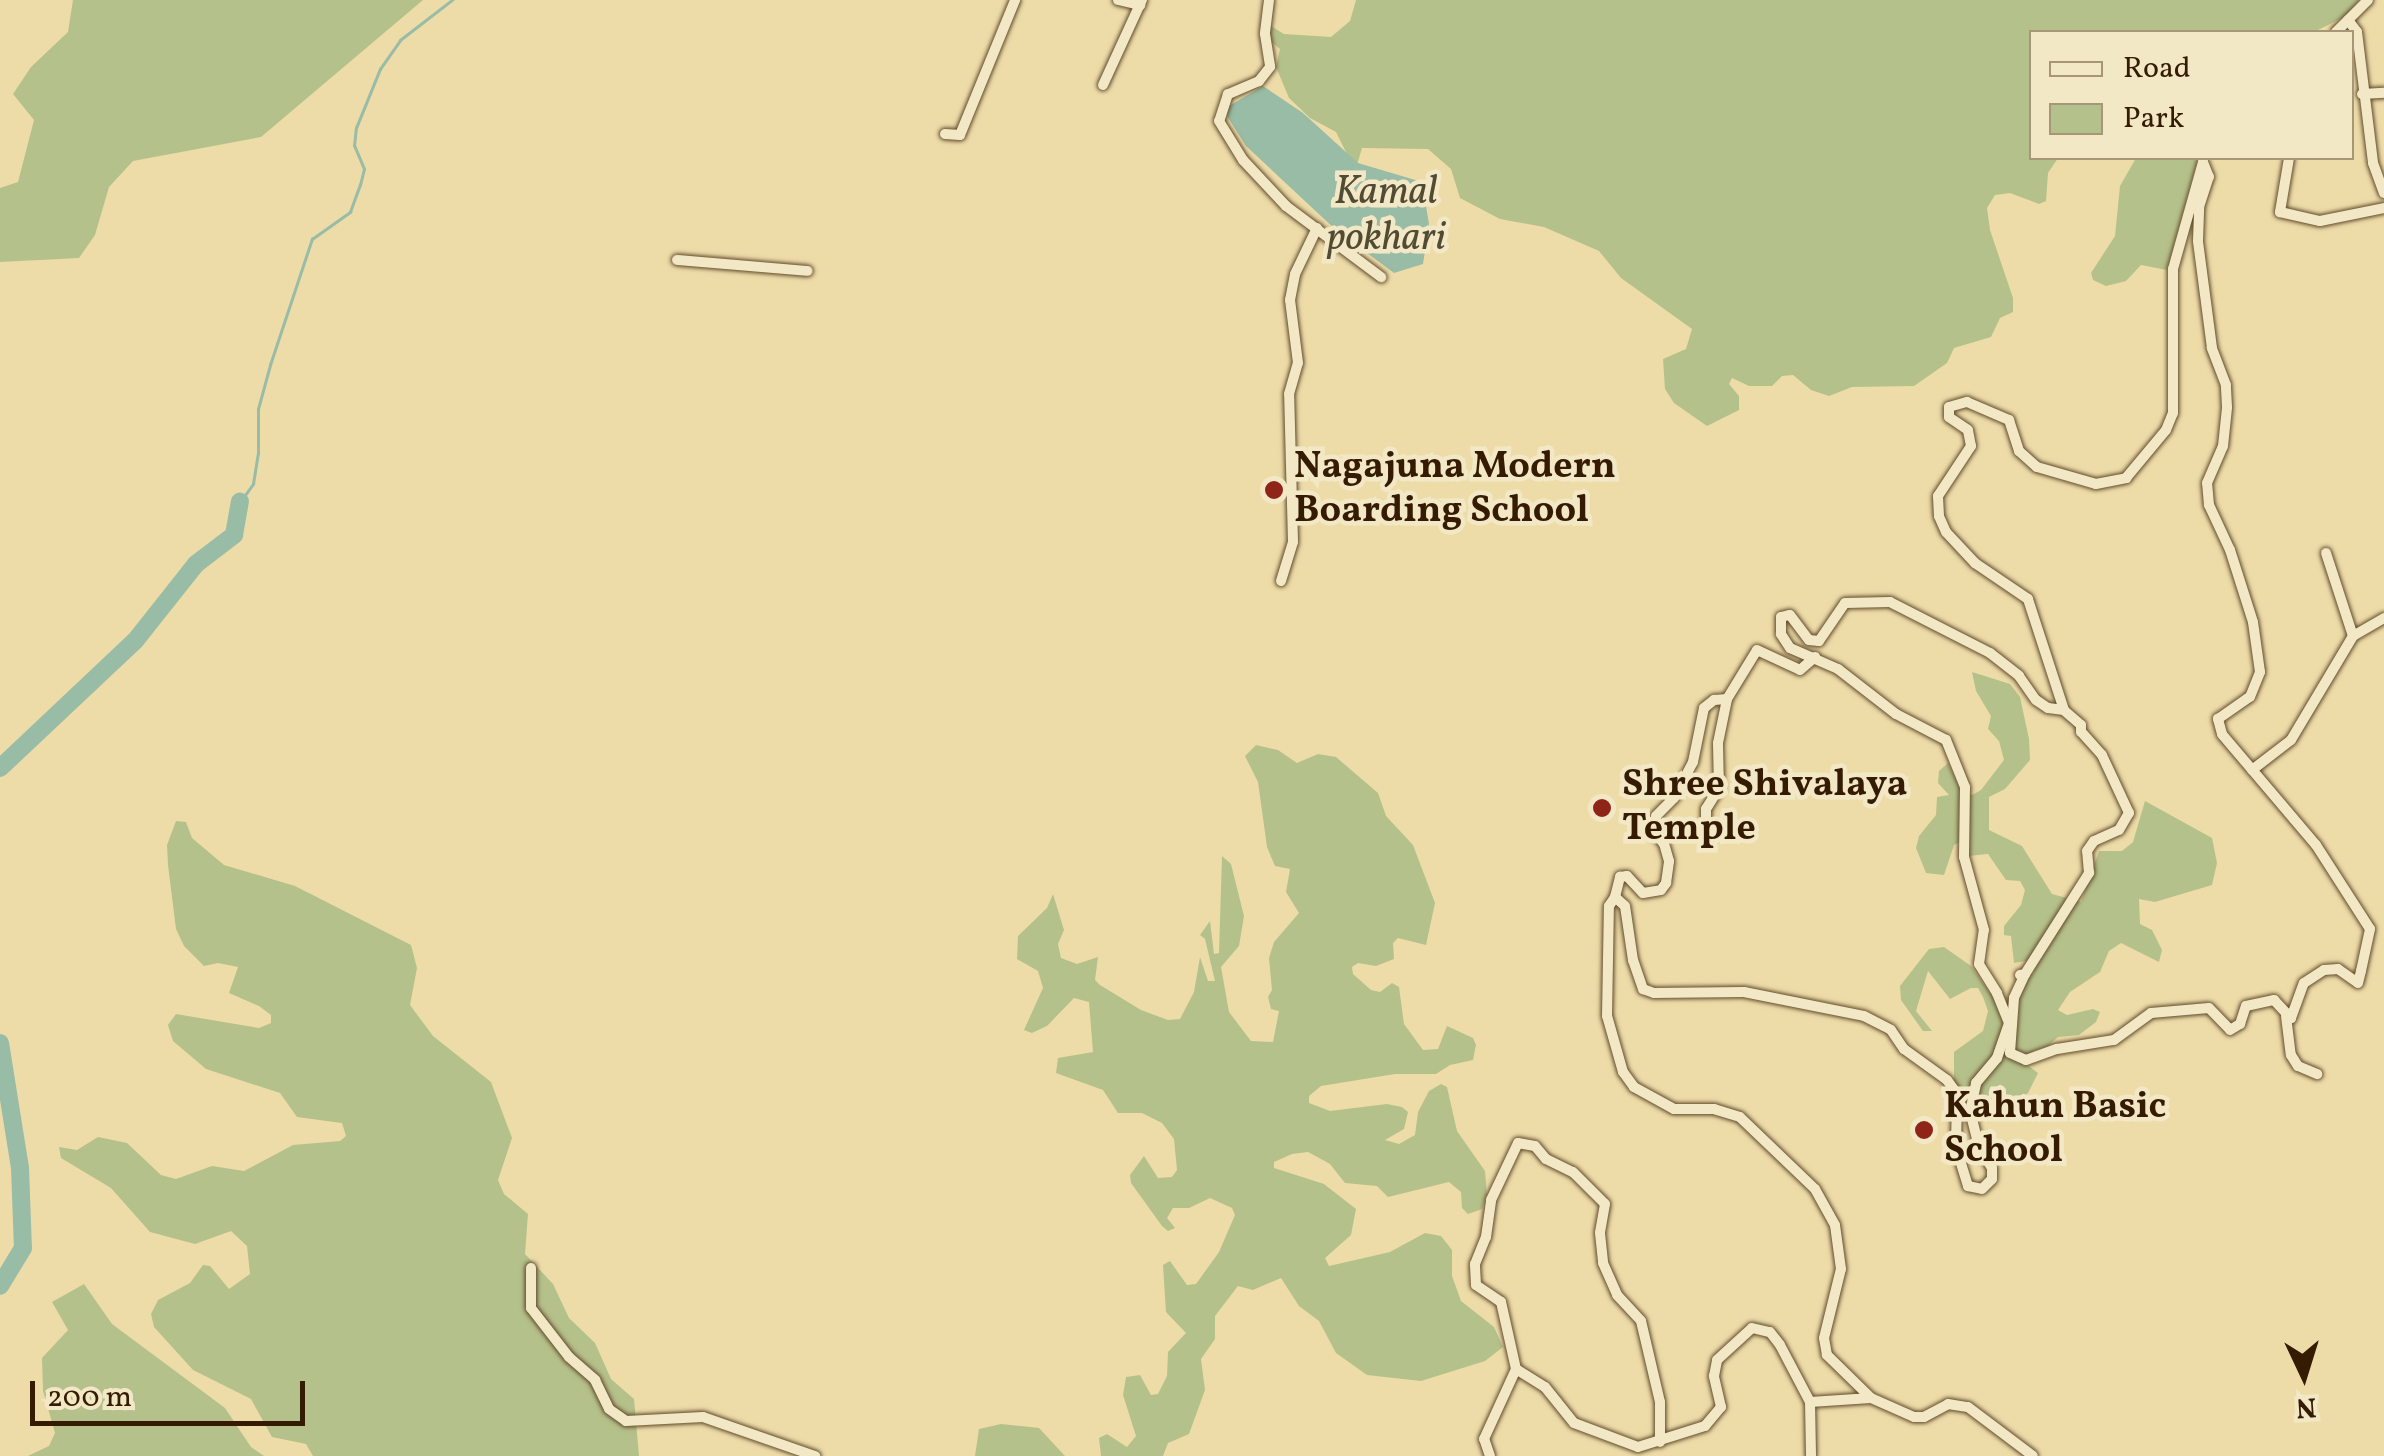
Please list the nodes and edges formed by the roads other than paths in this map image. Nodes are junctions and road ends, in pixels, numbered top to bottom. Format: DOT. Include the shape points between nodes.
graph roads {
  1 [pos="1015,0"];
  2 [pos="1118,0"];
  3 [pos="1269,0"];
  4 [pos="2368,0"];
  5 [pos="1141,2"];
  6 [pos="2348,20"];
  7 [pos="2338,30"];
  8 [pos="1103,85"];
  9 [pos="2384,92"];
  10 [pos="2362,94"];
  11 [pos="945,134"];
  12 [pos="2204,160"];
  13 [pos="2290,160"];
  14 [pos="2384,192"];
  15 [pos="2384,208"];
  16 [pos="1318,228"];
  17 [pos="676,260"];
  18 [pos="808,271"];
  19 [pos="1382,277"];
  20 [pos="2326,553"];
  21 [pos="1281,582"];
  22 [pos="2384,618"];
  23 [pos="2353,636"];
  24 [pos="1815,657"];
  25 [pos="1728,699"];
  26 [pos="2064,710"];
  27 [pos="2252,770"];
  28 [pos="1706,822"];
  29 [pos="1615,897"];
  30 [pos="2025,974"];
  31 [pos="2286,1016"];
  32 [pos="2009,1024"];
  33 [pos="2317,1074"];
  34 [pos="531,1268"];
  35 [pos="1516,1369"];
  36 [pos="1871,1398"];
  37 [pos="1810,1402"];
  38 [pos="1660,1442"];
  39 [pos="815,1456"];
  40 [pos="1490,1456"];
  41 [pos="1811,1456"];
  42 [pos="2032,1456"];
  1 -- 11 [label="street" via="960,135"];
  2 -- 5 [label="street"];
  3 -- 16 [label="street" via="1270,67 1258,81 1228,94 1219,120 1258,179"];
  4 -- 6 [label="street"];
  5 -- 8 [label="street"];
  6 -- 7 [label="street"];
  6 -- 10 [label="street" via="2357,32"];
  9 -- 10 [label="street"];
  10 -- 14 [label="street"];
  12 -- 26 [label="street" via="2173,270 2174,413 2126,478 2096,484 2038,467 2019,452 2009,420 1967,402 1948,407 1949,418 1968,430 1971,446 1938,496 1938,516 1975,563 2028,599"];
  12 -- 27 [label="street" via="2209,177 2198,242 2212,348 2228,406 2223,446 2208,483 2209,505 2253,622 2260,672 2250,697 2218,718 2222,734"];
  13 -- 15 [label="street" via="2280,212 2320,221"];
  16 -- 19 [label="street"];
  16 -- 21 [label="street" via="1290,300 1298,363 1289,394 1294,542"];
  17 -- 18 [label="street"];
  20 -- 23 [label="street"];
  22 -- 23 [label="street"];
  23 -- 27 [label="street" via="2292,740"];
  24 -- 25 [label="street" via="1800,670 1757,650"];
  24 -- 26 [label="street" via="1784,642 1783,614 1819,641 1845,604 1890,602 1990,653 2036,700"];
  24 -- 32 [label="street" via="1946,740 1952,751 1965,787 1964,857 1984,930 1979,964"];
  25 -- 28 [label="street" via="1718,743 1718,788"];
  25 -- 29 [label="street" via="1704,708 1693,762 1656,816 1654,832 1669,860 1666,883 1643,893 1620,877"];
  26 -- 30 [label="street" via="2102,755 2129,813 2119,830 2094,841 2087,852 2089,873"];
  27 -- 31 [label="street" via="2320,852 2370,929 2358,982 2338,969 2324,970 2304,984 2291,1018"];
  29 -- 32 [label="street" via="1630,919 1633,960 1644,989 1744,992 1864,1016 1892,1030 1904,1049 1957,1094 1956,1147 1968,1186 1982,1189 1992,1168 1978,1147 1970,1112 1976,1083 1997,1058"];
  29 -- 36 [label="street" via="1606,931 1607,1016 1623,1072 1634,1087 1674,1109 1714,1109 1740,1118 1815,1189 1835,1225 1841,1269 1824,1338 1827,1355"];
  30 -- 31 [label="street" via="2014,998 2010,1052 2026,1060 2114,1040 2151,1013 2209,1008 2230,1030 2246,1006 2274,1000"];
  30 -- 32 [label="street" via="2018,976"];
  31 -- 33 [label="street" via="2291,1055"];
  34 -- 39 [label="street" via="530,1308 595,1380 609,1409 626,1420 702,1417"];
  35 -- 38 [label="street" via="1545,1387 1574,1423 1638,1447"];
  35 -- 38 [label="street" via="1502,1302 1476,1285 1475,1264 1491,1200 1518,1143 1535,1146 1573,1172 1606,1204 1603,1264 1617,1295 1640,1321 1660,1402"];
  35 -- 40 [label="street" via="1484,1439"];
  36 -- 37 [label="street"];
  36 -- 42 [label="street" via="1914,1417 1948,1404 1968,1407"];
  37 -- 38 [label="street" via="1780,1344 1770,1332 1752,1328 1717,1360 1716,1417"];
  37 -- 41 [label="street"];
}
